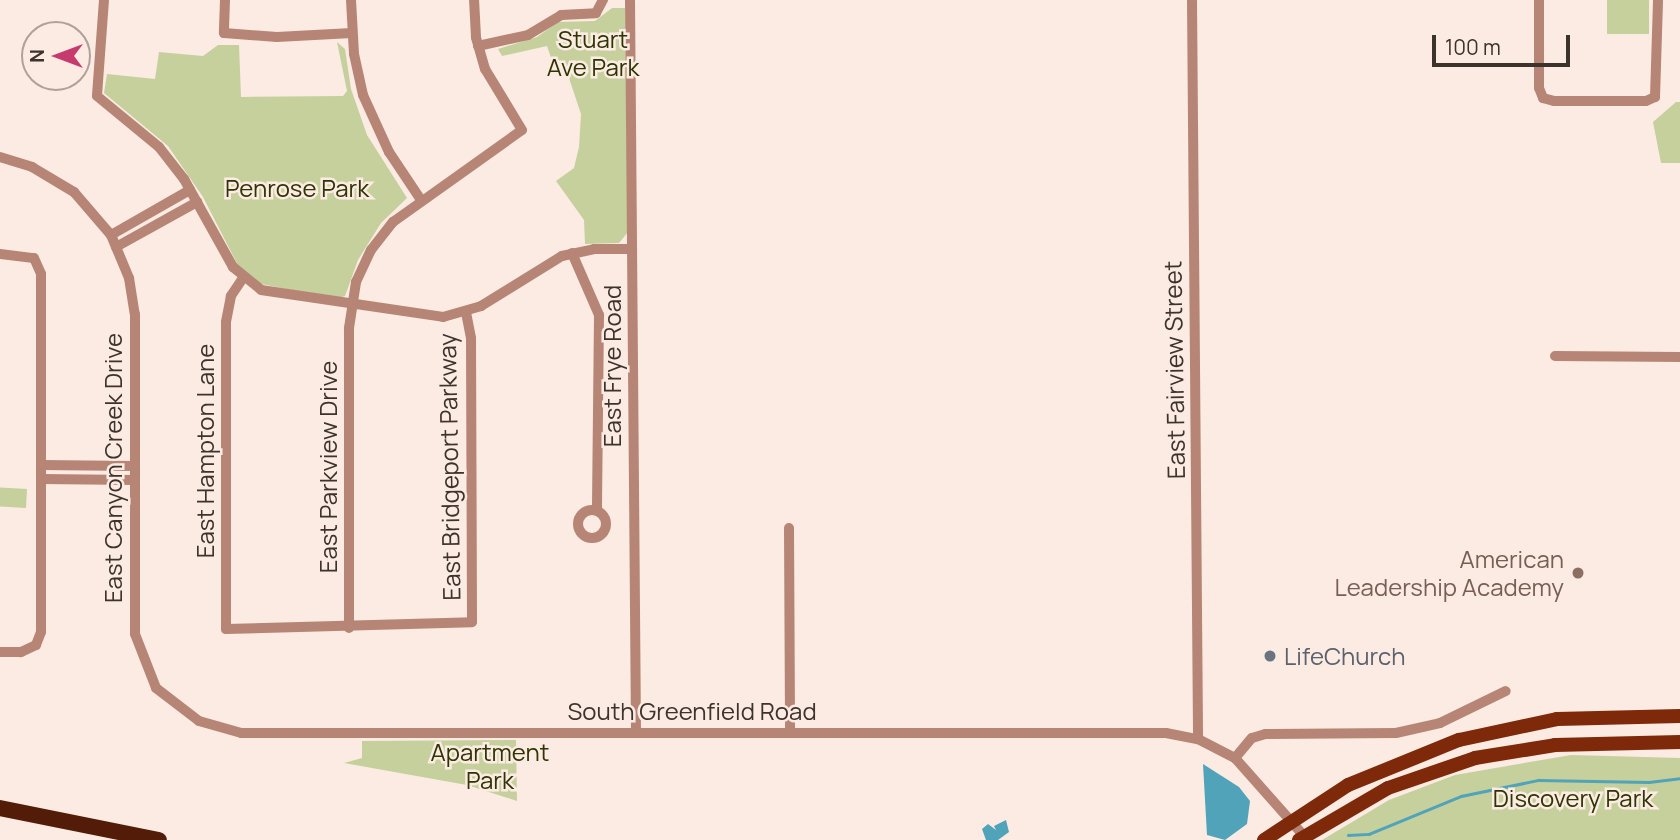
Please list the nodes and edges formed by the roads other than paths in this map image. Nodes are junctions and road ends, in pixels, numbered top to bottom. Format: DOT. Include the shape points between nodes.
graph roads {
  1 [pos="104,0"];
  2 [pos="225,0"];
  3 [pos="351,0"];
  4 [pos="474,0"];
  5 [pos="630,0"];
  6 [pos="1192,0"];
  7 [pos="1539,0"];
  8 [pos="1658,0"];
  9 [pos="602,5"];
  10 [pos="352,33"];
  11 [pos="478,46"];
  12 [pos="0,157"];
  13 [pos="190,190"];
  14 [pos="421,200"];
  15 [pos="197,202"];
  16 [pos="111,235"];
  17 [pos="116,247"];
  18 [pos="632,249"];
  19 [pos="572,253"];
  20 [pos="0,254"];
  21 [pos="243,278"];
  22 [pos="350,306"];
  23 [pos="466,312"];
  24 [pos="1555,356"];
  25 [pos="1680,356"];
  26 [pos="41,466"];
  27 [pos="134,466"];
  28 [pos="41,480"];
  29 [pos="134,480"];
  30 [pos="597,510"];
  31 [pos="789,528"];
  32 [pos="349,628"];
  33 [pos="0,652"];
  34 [pos="156,688"];
  35 [pos="1506,691"];
  36 [pos="1680,716"];
  37 [pos="636,732"];
  38 [pos="790,733"];
  39 [pos="1198,739"];
  40 [pos="1680,742"];
  41 [pos="1236,758"];
  42 [pos="0,808"];
  43 [pos="1292,818"];
  44 [pos="1302,838"];
  45 [pos="159,840"];
  46 [pos="1264,840"];
  1 -- 13 [label="street" via="97,96 145,133"];
  2 -- 10 [label="street" via="224,33 277,37"];
  3 -- 10 [label="street"];
  4 -- 11 [label="street"];
  5 -- 18 [label="street, East Frye Road"];
  6 -- 39 [label="street, East Fairview Street"];
  7 -- 8 [label="street" via="1543,98 1646,101 1655,97"];
  9 -- 11 [label="street" via="561,15 528,35"];
  10 -- 14 [label="street" via="370,115"];
  11 -- 14 [label="street" via="489,79 522,130"];
  12 -- 16 [label="street" via="32,166 62,183"];
  13 -- 15 [label="street"];
  13 -- 16 [label="street"];
  14 -- 22 [label="street" via="393,222 371,250"];
  15 -- 17 [label="street"];
  15 -- 21 [label="street"];
  16 -- 17 [label="street, East Canyon Creek Drive"];
  17 -- 27 [label="street, East Canyon Creek Drive" via="130,278 135,314"];
  18 -- 19 [label="street"];
  18 -- 37 [label="street, East Frye Road"];
  19 -- 23 [label="street"];
  19 -- 30 [label="street" via="599,315"];
  20 -- 26 [label="street" via="34,258 41,274"];
  21 -- 22 [label="street" via="271,293"];
  21 -- 32 [label="street, East Hampton Lane" via="231,296 226,322 226,629"];
  22 -- 23 [label="street" via="426,317"];
  22 -- 32 [label="street, East Parkview Drive"];
  23 -- 32 [label="street, East Bridgeport Parkway" via="471,338 472,622"];
  24 -- 25 [label="street"];
  26 -- 27 [label="street"];
  26 -- 28 [label="street"];
  27 -- 29 [label="street, East Canyon Creek Drive"];
  28 -- 29 [label="street"];
  28 -- 33 [label="street" via="41,632 33,648"];
  29 -- 34 [label="street, East Canyon Creek Drive" via="135,634"];
  31 -- 38 [label="street"];
  34 -- 37 [label="street, South Greenfield Road" via="199,721 241,733"];
  35 -- 41 [label="street" via="1440,723 1396,733 1265,734 1252,738"];
  36 -- 43 [label="main road" via="1557,719 1459,740 1372,773"];
  37 -- 38 [label="street, South Greenfield Road"];
  38 -- 39 [label="street, South Greenfield Road" via="1145,733"];
  39 -- 41 [label="street, South Greenfield Road"];
  40 -- 44 [label="main road" via="1555,745 1475,758 1388,788"];
  41 -- 43 [label="street, South Greenfield Road"];
  42 -- 45 [label="highway"];
  43 -- 44 [label="street, South Greenfield Road"];
  43 -- 46 [label="main road"];
}
